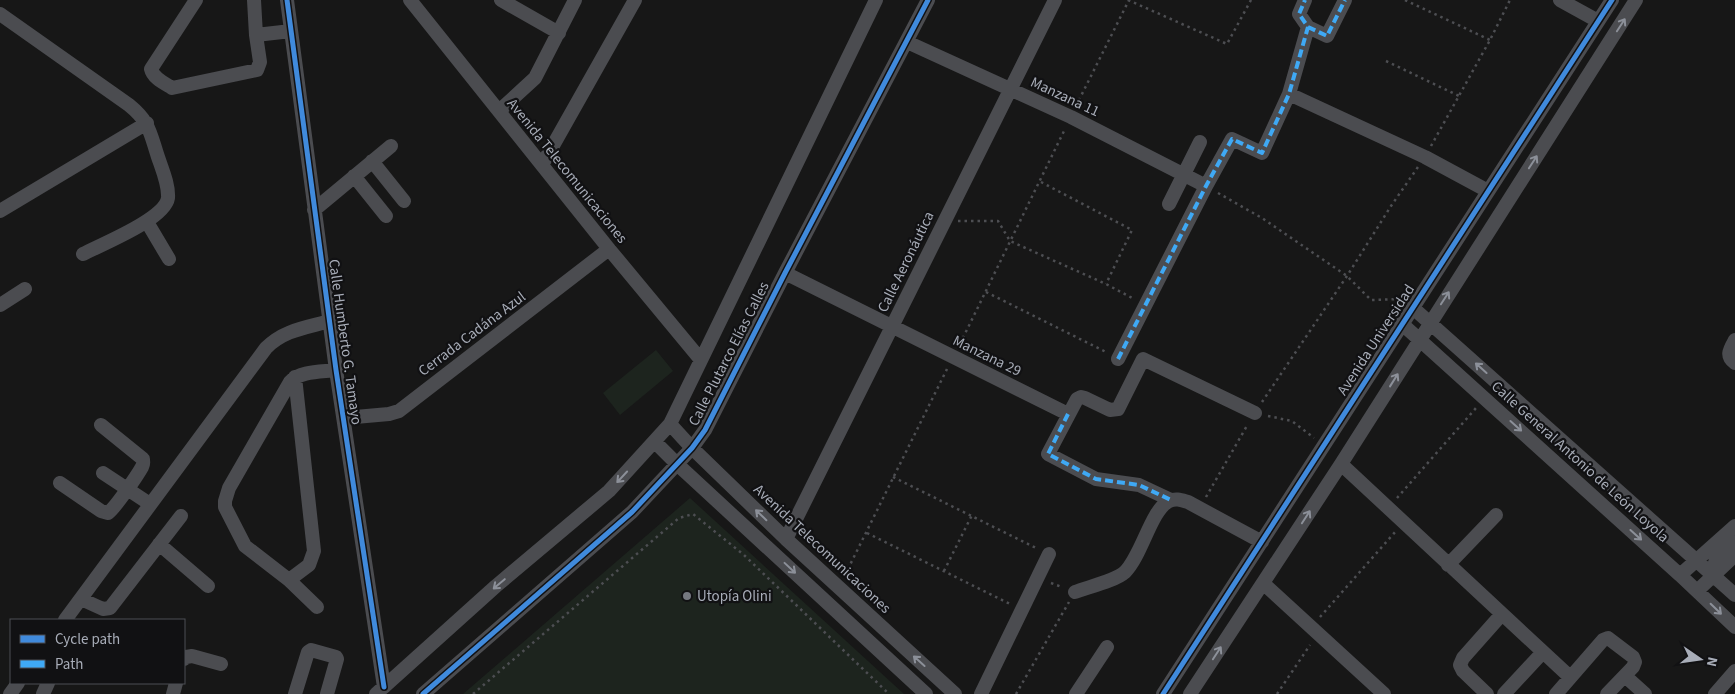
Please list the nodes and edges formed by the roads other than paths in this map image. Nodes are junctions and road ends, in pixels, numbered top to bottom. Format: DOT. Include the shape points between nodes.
graph roads {
  1 [pos="196,0"];
  2 [pos="254,0"];
  3 [pos="287,0"];
  4 [pos="410,0"];
  5 [pos="501,0"];
  6 [pos="575,0"];
  7 [pos="635,0"];
  8 [pos="876,0"];
  9 [pos="1054,0"];
  10 [pos="1305,0"];
  11 [pos="1345,0"];
  12 [pos="1560,0"];
  13 [pos="1612,0"];
  14 [pos="1636,0"];
  15 [pos="923,2"];
  16 [pos="0,14"];
  17 [pos="1598,21"];
  18 [pos="1308,27"];
  19 [pos="291,31"];
  20 [pos="559,33"];
  21 [pos="256,35"];
  22 [pos="907,42"];
  23 [pos="1011,89"];
  24 [pos="1288,94"];
  25 [pos="499,111"];
  26 [pos="147,123"];
  27 [pos="1200,142"];
  28 [pos="391,146"];
  29 [pos="372,161"];
  30 [pos="542,165"];
  31 [pos="1183,175"];
  32 [pos="354,176"];
  33 [pos="1206,186"];
  34 [pos="1488,190"];
  35 [pos="404,201"];
  36 [pos="1169,204"];
  37 [pos="314,210"];
  38 [pos="0,211"];
  39 [pos="386,216"];
  40 [pos="147,222"];
  41 [pos="609,249"];
  42 [pos="83,254"];
  43 [pos="169,259"];
  44 [pos="785,273"];
  45 [pos="25,289"];
  46 [pos="0,304"];
  47 [pos="1412,306"];
  48 [pos="330,321"];
  49 [pos="1430,322"];
  50 [pos="1401,323"];
  51 [pos="892,328"];
  52 [pos="1419,340"];
  53 [pos="1735,340"];
  54 [pos="1118,359"];
  55 [pos="701,360"];
  56 [pos="1735,363"];
  57 [pos="336,370"];
  58 [pos="295,377"];
  59 [pos="1254,413"];
  60 [pos="1068,414"];
  61 [pos="344,418"];
  62 [pos="670,424"];
  63 [pos="101,425"];
  64 [pos="655,442"];
  65 [pos="692,448"];
  66 [pos="677,464"];
  67 [pos="1341,464"];
  68 [pos="103,474"];
  69 [pos="60,484"];
  70 [pos="126,489"];
  71 [pos="1171,500"];
  72 [pos="150,504"];
  73 [pos="180,516"];
  74 [pos="1496,516"];
  75 [pos="1735,526"];
  76 [pos="1735,538"];
  77 [pos="786,539"];
  78 [pos="1262,542"];
  79 [pos="159,544"];
  80 [pos="1049,554"];
  81 [pos="1735,555"];
  82 [pos="1697,561"];
  83 [pos="1448,564"];
  84 [pos="1680,575"];
  85 [pos="1713,576"];
  86 [pos="290,580"];
  87 [pos="1263,584"];
  88 [pos="208,586"];
  89 [pos="1697,591"];
  90 [pos="1075,592"];
  91 [pos="1735,596"];
  92 [pos="81,599"];
  93 [pos="317,608"];
  94 [pos="1502,614"];
  95 [pos="66,619"];
  96 [pos="1735,627"];
  97 [pos="1107,647"];
  98 [pos="1543,652"];
  99 [pos="185,658"];
  100 [pos="221,664"];
  101 [pos="1735,671"];
  102 [pos="1624,676"];
  103 [pos="1570,677"];
  104 [pos="380,691"];
  105 [pos="295,694"];
  106 [pos="327,694"];
  107 [pos="423,694"];
  108 [pos="926,694"];
  109 [pos="955,694"];
  110 [pos="981,694"];
  111 [pos="1076,694"];
  112 [pos="1162,694"];
  113 [pos="1190,694"];
  114 [pos="1384,694"];
  115 [pos="1487,694"];
  116 [pos="1504,694"];
  117 [pos="1556,694"];
  118 [pos="1607,694"];
  119 [pos="1645,694"];
  120 [pos="1715,694"];
  1 -- 21 [label="street" via="151,69 155,77 172,88 257,70 260,62"];
  2 -- 21 [label="street"];
  3 -- 19 [label="street, Calle Humberto G. Tamayo"];
  4 -- 25 [label="street, Avenida Telecomunicaciones"];
  5 -- 20 [label="street"];
  6 -- 20 [label="street"];
  7 -- 30 [label="street"];
  8 -- 55 [label="street, Calle Plutarco Elías Calles"];
  9 -- 23 [label="street, Calle Aeronáutica"];
  10 -- 18 [label="street" via="1299,14"];
  11 -- 18 [label="street" via="1327,36"];
  12 -- 17 [label="street"];
  13 -- 17 [label="street, Avenida Universidad"];
  49 -- 14 [label="street, one-way"];
  15 -- 22 [label="street, Calle Plutarco Elías Calles"];
  16 -- 26 [label="street" via="140,113"];
  17 -- 34 [label="street, Avenida Universidad"];
  18 -- 24 [label="street"];
  19 -- 21 [label="street"];
  19 -- 37 [label="street, Calle Humberto G. Tamayo"];
  20 -- 25 [label="street" via="535,78"];
  22 -- 23 [label="street, Manzana 11"];
  22 -- 44 [label="street, Calle Plutarco Elías Calles"];
  23 -- 31 [label="street, Manzana 11" via="1071,116"];
  23 -- 51 [label="street, Calle Aeronáutica"];
  24 -- 33 [label="street" via="1262,152 1232,139"];
  24 -- 34 [label="street"];
  25 -- 30 [label="street, Avenida Telecomunicaciones"];
  26 -- 38 [label="street"];
  26 -- 40 [label="street" via="168,199 162,211"];
  27 -- 31 [label="street"];
  28 -- 29 [label="street"];
  29 -- 32 [label="street"];
  29 -- 35 [label="street"];
  30 -- 41 [label="street, Avenida Telecomunicaciones"];
  31 -- 33 [label="street, Manzana 11"];
  31 -- 36 [label="street"];
  32 -- 37 [label="street"];
  32 -- 39 [label="street"];
  33 -- 54 [label="street"];
  34 -- 47 [label="street, Avenida Universidad"];
  37 -- 48 [label="street, Calle Humberto G. Tamayo"];
  40 -- 42 [label="street"];
  40 -- 43 [label="street"];
  41 -- 55 [label="street, Avenida Telecomunicaciones"];
  41 -- 61 [label="street, Cerrada Cadána Azul" via="399,411"];
  44 -- 51 [label="street, Manzana 29"];
  44 -- 65 [label="street, Calle Plutarco Elías Calles" via="705,430"];
  45 -- 46 [label="street"];
  47 -- 49 [label="street, Calle General Antonio de León Loyola"];
  47 -- 50 [label="street, Avenida Universidad"];
  48 -- 57 [label="street, Calle Humberto G. Tamayo"];
  48 -- 72 [label="street, Calle Humberto G. Tamayo" via="289,332 266,348"];
  49 -- 52 [label="street"];
  82 -- 49 [label="street, Calle General Antonio de León Loyola, one-way"];
  50 -- 52 [label="street, Calle General Antonio de León Loyola"];
  50 -- 78 [label="street, Avenida Universidad"];
  51 -- 60 [label="street, Manzana 29"];
  51 -- 77 [label="street, Calle Aeronáutica"];
  67 -- 52 [label="street, one-way"];
  52 -- 84 [label="street, Calle General Antonio de León Loyola, one-way"];
  53 -- 56 [label="street" via="1729,355"];
  55 -- 62 [label="street, Calle Plutarco Elías Calles"];
  57 -- 58 [label="street"];
  57 -- 61 [label="street, Calle Humberto G. Tamayo"];
  58 -- 86 [label="street" via="314,551 309,565"];
  58 -- 86 [label="street" via="229,488 225,501 227,513 245,546"];
  59 -- 60 [label="street" via="1143,359 1118,409 1110,410 1081,397 1074,402"];
  60 -- 71 [label="street" via="1048,454 1096,479 1140,485"];
  61 -- 104 [label="street, Calle Humberto G. Tamayo"];
  62 -- 64 [label="street, Calle Plutarco Elías Calles"];
  62 -- 65 [label="street, Avenida Telecomunicaciones"];
  63 -- 70 [label="street" via="143,459 142,467"];
  64 -- 66 [label="street"];
  64 -- 104 [label="street, Calle Plutarco Elías Calles, one-way" via="609,491 496,586"];
  65 -- 66 [label="street, Calle Plutarco Elías Calles"];
  77 -- 65 [label="street, Avenida Telecomunicaciones, one-way"];
  66 -- 107 [label="street, Calle Plutarco Elías Calles" via="632,512"];
  66 -- 108 [label="street, one-way"];
  67 -- 83 [label="street"];
  87 -- 67 [label="street, one-way"];
  68 -- 70 [label="street"];
  69 -- 70 [label="street" via="108,513"];
  70 -- 72 [label="street"];
  71 -- 78 [label="street" via="1179,499"];
  71 -- 90 [label="street" via="1163,505 1132,564 1122,574"];
  72 -- 92 [label="street, Calle Humberto G. Tamayo"];
  73 -- 79 [label="street"];
  74 -- 83 [label="street"];
  75 -- 82 [label="street"];
  76 -- 85 [label="street" via="1716,557"];
  109 -- 77 [label="street, Avenida Telecomunicaciones, one-way"];
  78 -- 112 [label="street, Avenida Universidad"];
  79 -- 88 [label="street"];
  79 -- 92 [label="street" via="110,608 102,609"];
  80 -- 110 [label="street"];
  81 -- 85 [label="street"];
  82 -- 84 [label="street"];
  82 -- 85 [label="street, Calle General Antonio de León Loyola"];
  83 -- 94 [label="street"];
  84 -- 89 [label="street, Calle General Antonio de León Loyola"];
  85 -- 89 [label="street"];
  85 -- 91 [label="street, Calle General Antonio de León Loyola"];
  86 -- 93 [label="street"];
  113 -- 87 [label="street, one-way"];
  87 -- 114 [label="street"];
  89 -- 96 [label="street, Calle General Antonio de León Loyola, one-way"];
  92 -- 95 [label="street, Calle Humberto G. Tamayo"];
  94 -- 98 [label="street"];
  94 -- 115 [label="street" via="1460,665"];
  97 -- 111 [label="street"];
  98 -- 103 [label="street"];
  98 -- 116 [label="street"];
  99 -- 100 [label="street" via="192,656"];
  101 -- 120 [label="street"];
  102 -- 103 [label="street" via="1633,667 1633,657 1608,638"];
  102 -- 118 [label="street"];
  102 -- 119 [label="street"];
  103 -- 117 [label="street"];
  105 -- 106 [label="street" via="311,650 337,659"];
}
